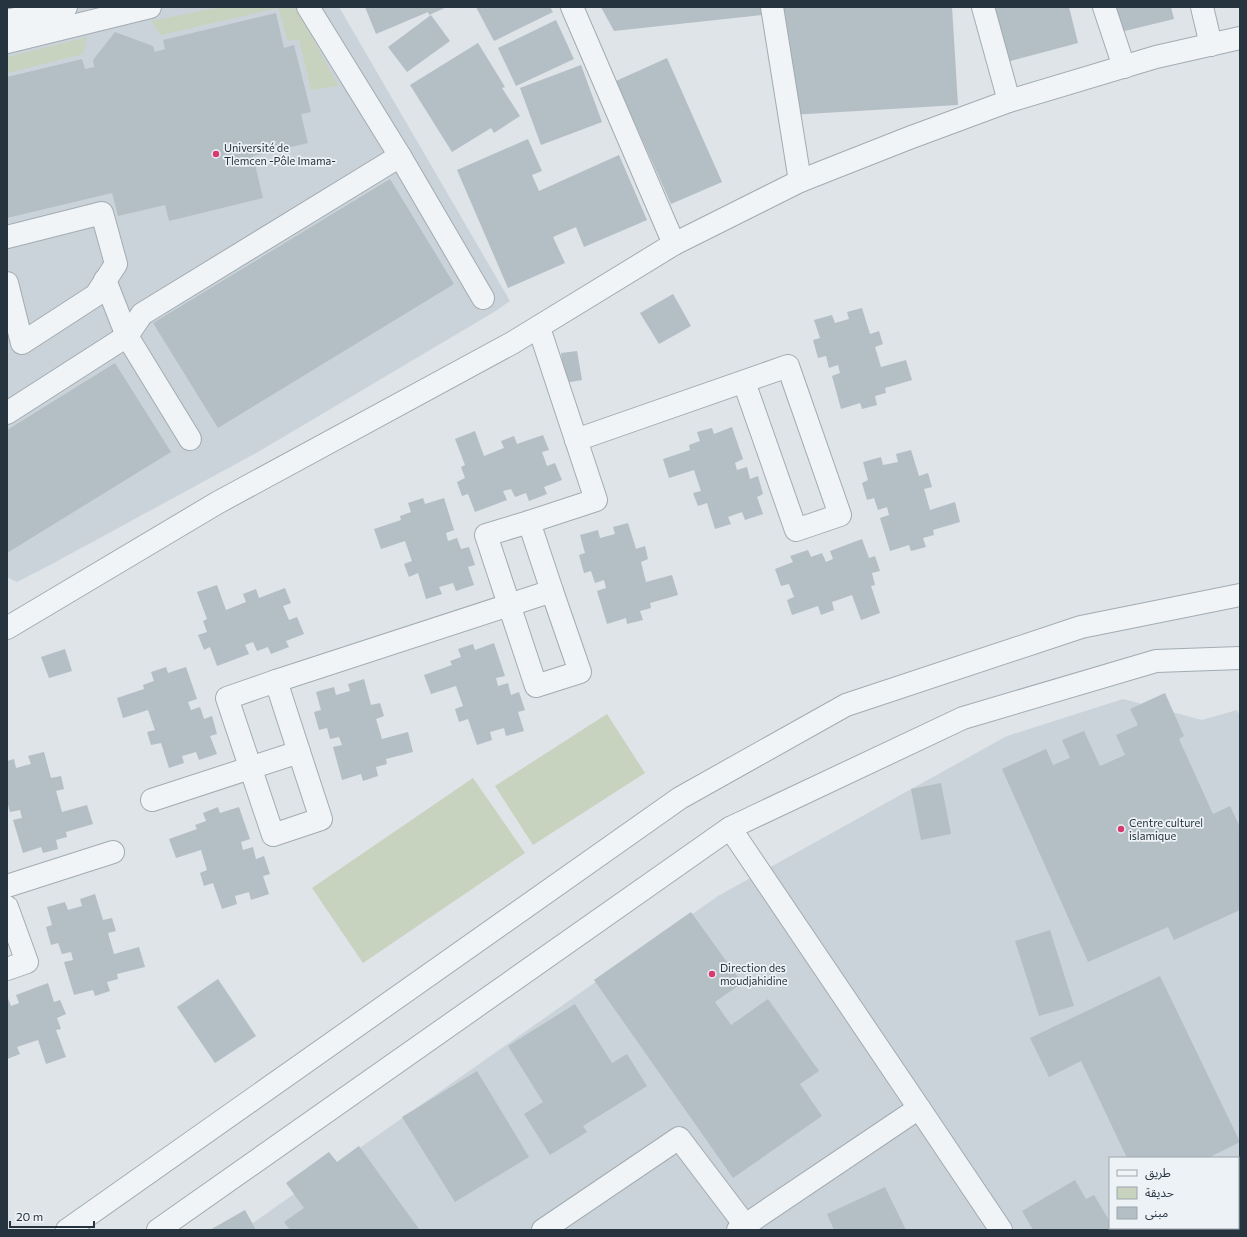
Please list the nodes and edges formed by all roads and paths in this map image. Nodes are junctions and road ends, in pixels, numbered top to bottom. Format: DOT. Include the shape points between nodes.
graph roads {
  1 [pos="66,7"];
  2 [pos="150,7"];
  3 [pos="308,7"];
  4 [pos="572,7"];
  5 [pos="772,7"];
  6 [pos="983,7"];
  7 [pos="1104,7"];
  8 [pos="1202,7"];
  9 [pos="7,21"];
  10 [pos="1240,38"];
  11 [pos="7,42"];
  12 [pos="1211,45"];
  13 [pos="1124,67"];
  14 [pos="1009,101"];
  15 [pos="400,156"];
  16 [pos="800,181"];
  17 [pos="7,236"];
  18 [pos="674,244"];
  19 [pos="105,280"];
  20 [pos="7,283"];
  21 [pos="484,298"];
  22 [pos="539,328"];
  23 [pos="127,336"];
  24 [pos="744,382"];
  25 [pos="7,413"];
  26 [pos="190,439"];
  27 [pos="576,440"];
  28 [pos="529,522"];
  29 [pos="552,591"];
  30 [pos="1240,595"];
  31 [pos="509,605"];
  32 [pos="8,624"];
  33 [pos="1240,658"];
  34 [pos="276,681"];
  35 [pos="299,752"];
  36 [pos="250,768"];
  37 [pos="152,800"];
  38 [pos="730,828"];
  39 [pos="113,852"];
  40 [pos="7,886"];
  41 [pos="7,907"];
  42 [pos="7,969"];
  43 [pos="920,1108"];
  44 [pos="741,1228"];
  45 [pos="67,1230"];
  46 [pos="158,1230"];
  47 [pos="543,1230"];
  48 [pos="1001,1230"];
  1 -- 9 [label="street"];
  2 -- 11 [label="street"];
  3 -- 15 [label="street"];
  4 -- 18 [label="street"];
  5 -- 16 [label="street"];
  6 -- 14 [label="street"];
  7 -- 13 [label="street"];
  8 -- 12 [label="street"];
  10 -- 12 [label="street"];
  12 -- 13 [label="street"];
  13 -- 14 [label="street"];
  14 -- 16 [label="street"];
  15 -- 21 [label="street"];
  15 -- 23 [label="street" via="142,314"];
  16 -- 18 [label="street"];
  17 -- 19 [label="street" via="102,213 116,264"];
  18 -- 22 [label="street"];
  19 -- 20 [label="street" via="96,295 22,343"];
  19 -- 23 [label="street"];
  22 -- 27 [label="street"];
  22 -- 32 [label="street" via="217,503"];
  23 -- 25 [label="street"];
  23 -- 26 [label="street"];
  24 -- 24 [label="street" via="788,366 840,515 796,530"];
  24 -- 27 [label="street"];
  27 -- 28 [label="street" via="596,500"];
  28 -- 29 [label="street"];
  28 -- 31 [label="street" via="486,535"];
  29 -- 31 [label="street"];
  29 -- 31 [label="street" via="580,672 536,686"];
  30 -- 45 [label="street" via="1081,627 846,705 680,798"];
  31 -- 34 [label="street"];
  33 -- 38 [label="street" via="1156,661 963,718"];
  34 -- 35 [label="street"];
  34 -- 36 [label="street" via="227,698"];
  35 -- 36 [label="street"];
  35 -- 36 [label="street" via="321,819 273,835"];
  36 -- 37 [label="street"];
  38 -- 43 [label="street"];
  38 -- 46 [label="street"];
  39 -- 40 [label="street"];
  41 -- 42 [label="street" via="27,962"];
  43 -- 44 [label="street"];
  43 -- 48 [label="street"];
  44 -- 47 [label="street" via="679,1138"];
}
